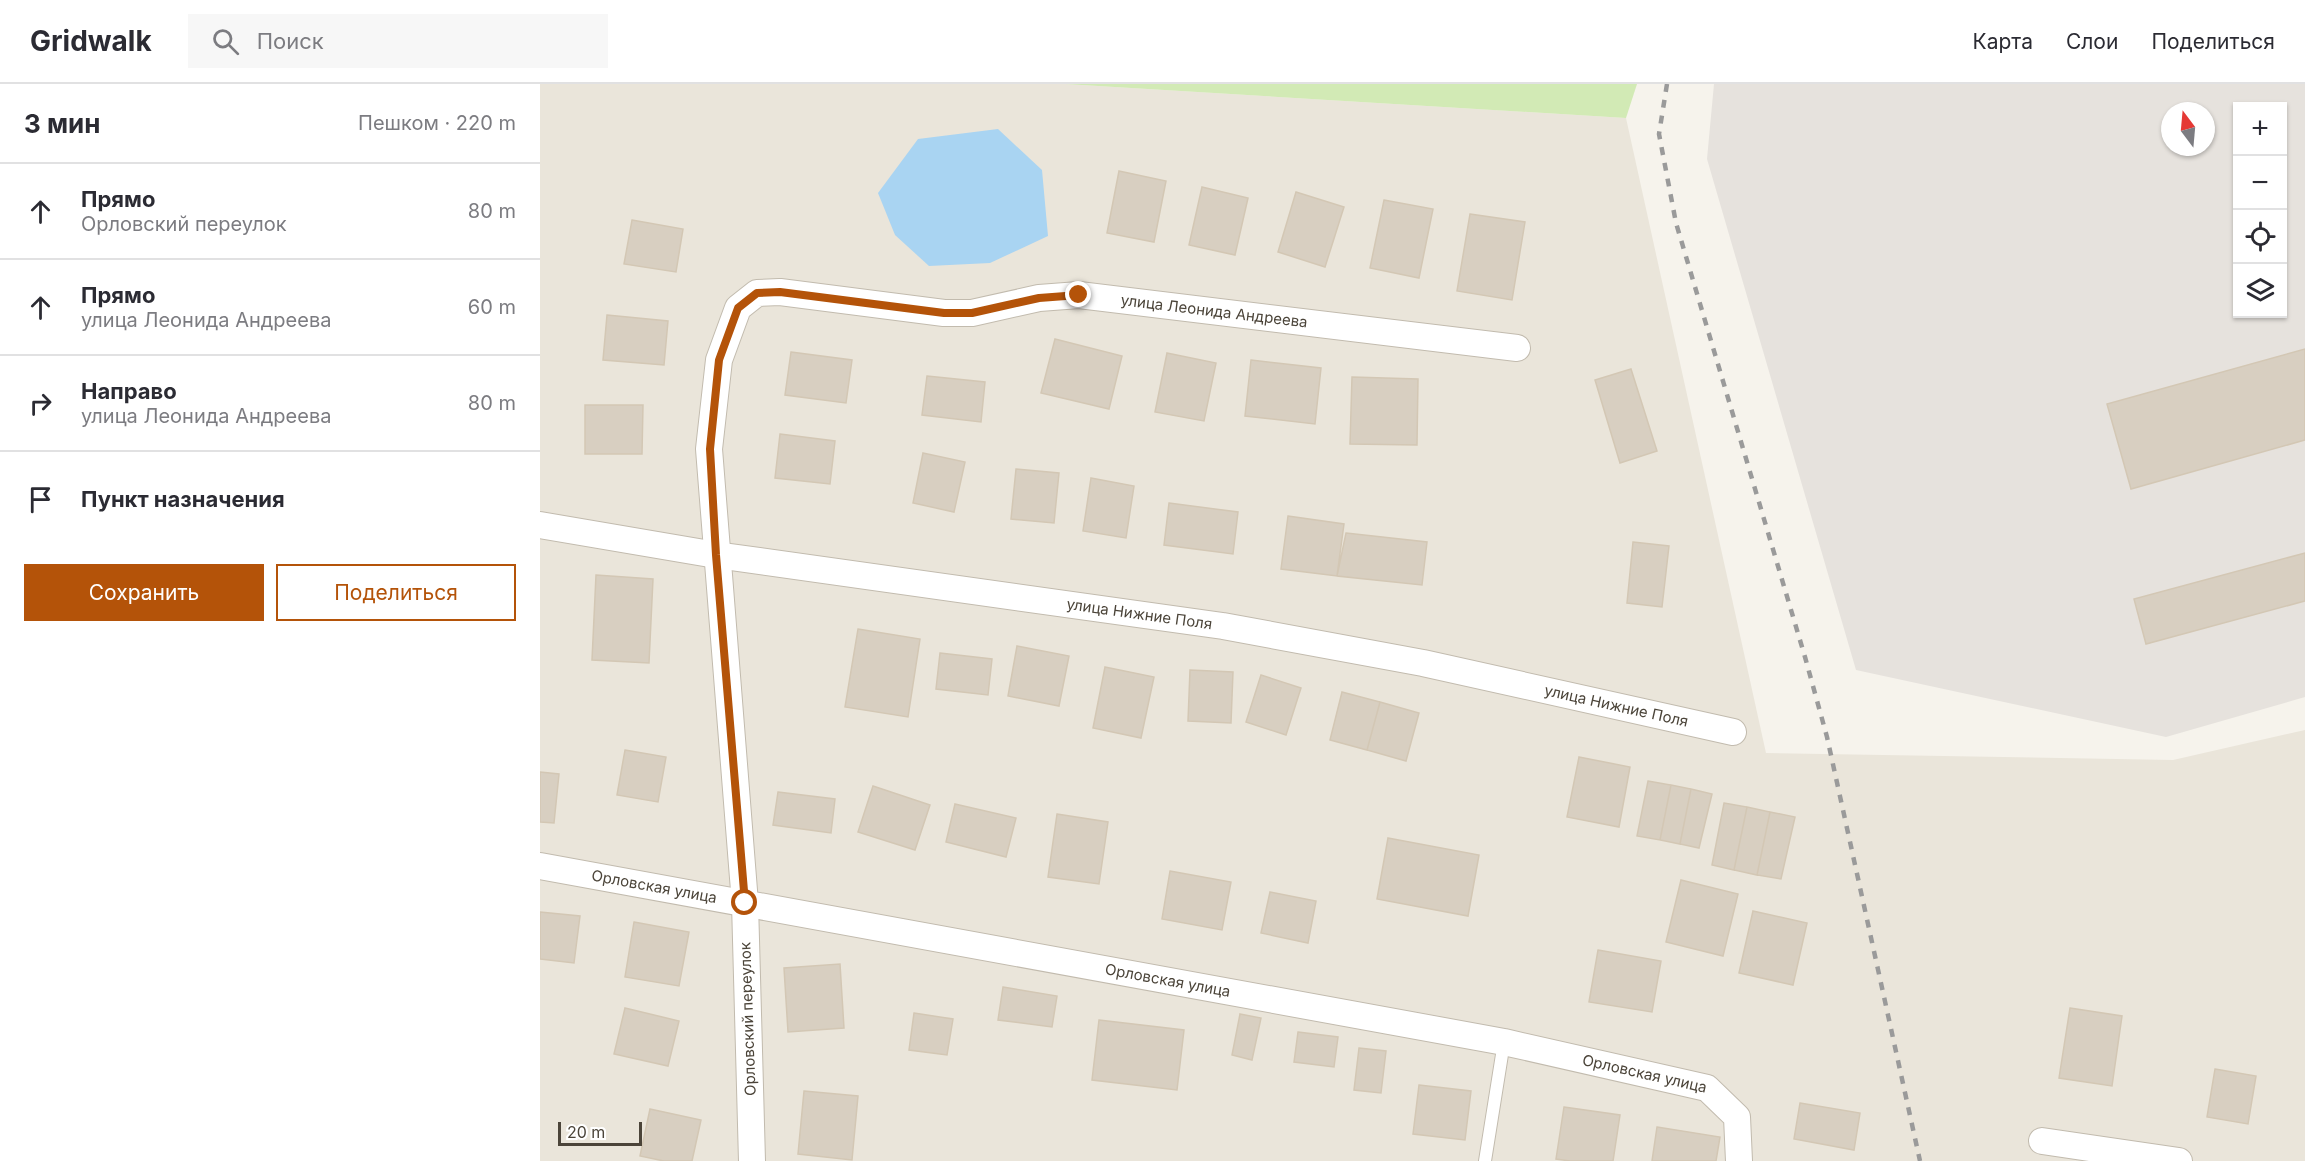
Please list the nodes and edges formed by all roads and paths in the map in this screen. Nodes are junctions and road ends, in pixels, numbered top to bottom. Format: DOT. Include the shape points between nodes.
graph roads {
  1 [pos="1516,348"];
  2 [pos="540,525"];
  3 [pos="716,555"];
  4 [pos="1733,732"];
  5 [pos="540,866"];
  6 [pos="745,903"];
  7 [pos="1504,1042"];
  8 [pos="2042,1141"];
  9 [pos="752,1161"];
  10 [pos="1485,1161"];
  11 [pos="1739,1161"];
  12 [pos="2179,1161"];
  1 -- 3 [label="street, улица Леонида Андреева" via="1079,295 1039,298 972,313 944,313 780,292 757,293 738,308 719,360 710,449"];
  2 -- 3 [label="street, улица Нижние Поля"];
  3 -- 4 [label="street, улица Нижние Поля" via="1223,626 1423,663"];
  3 -- 6 [label="street, Орловский переулок"];
  5 -- 6 [label="street, Орловская улица"];
  6 -- 7 [label="street, Орловская улица"];
  6 -- 9 [label="street, Орловский переулок"];
  7 -- 10 [label="lane"];
  7 -- 11 [label="street, Орловская улица" via="1707,1088 1737,1117"];
  8 -- 12 [label="street"];
}
